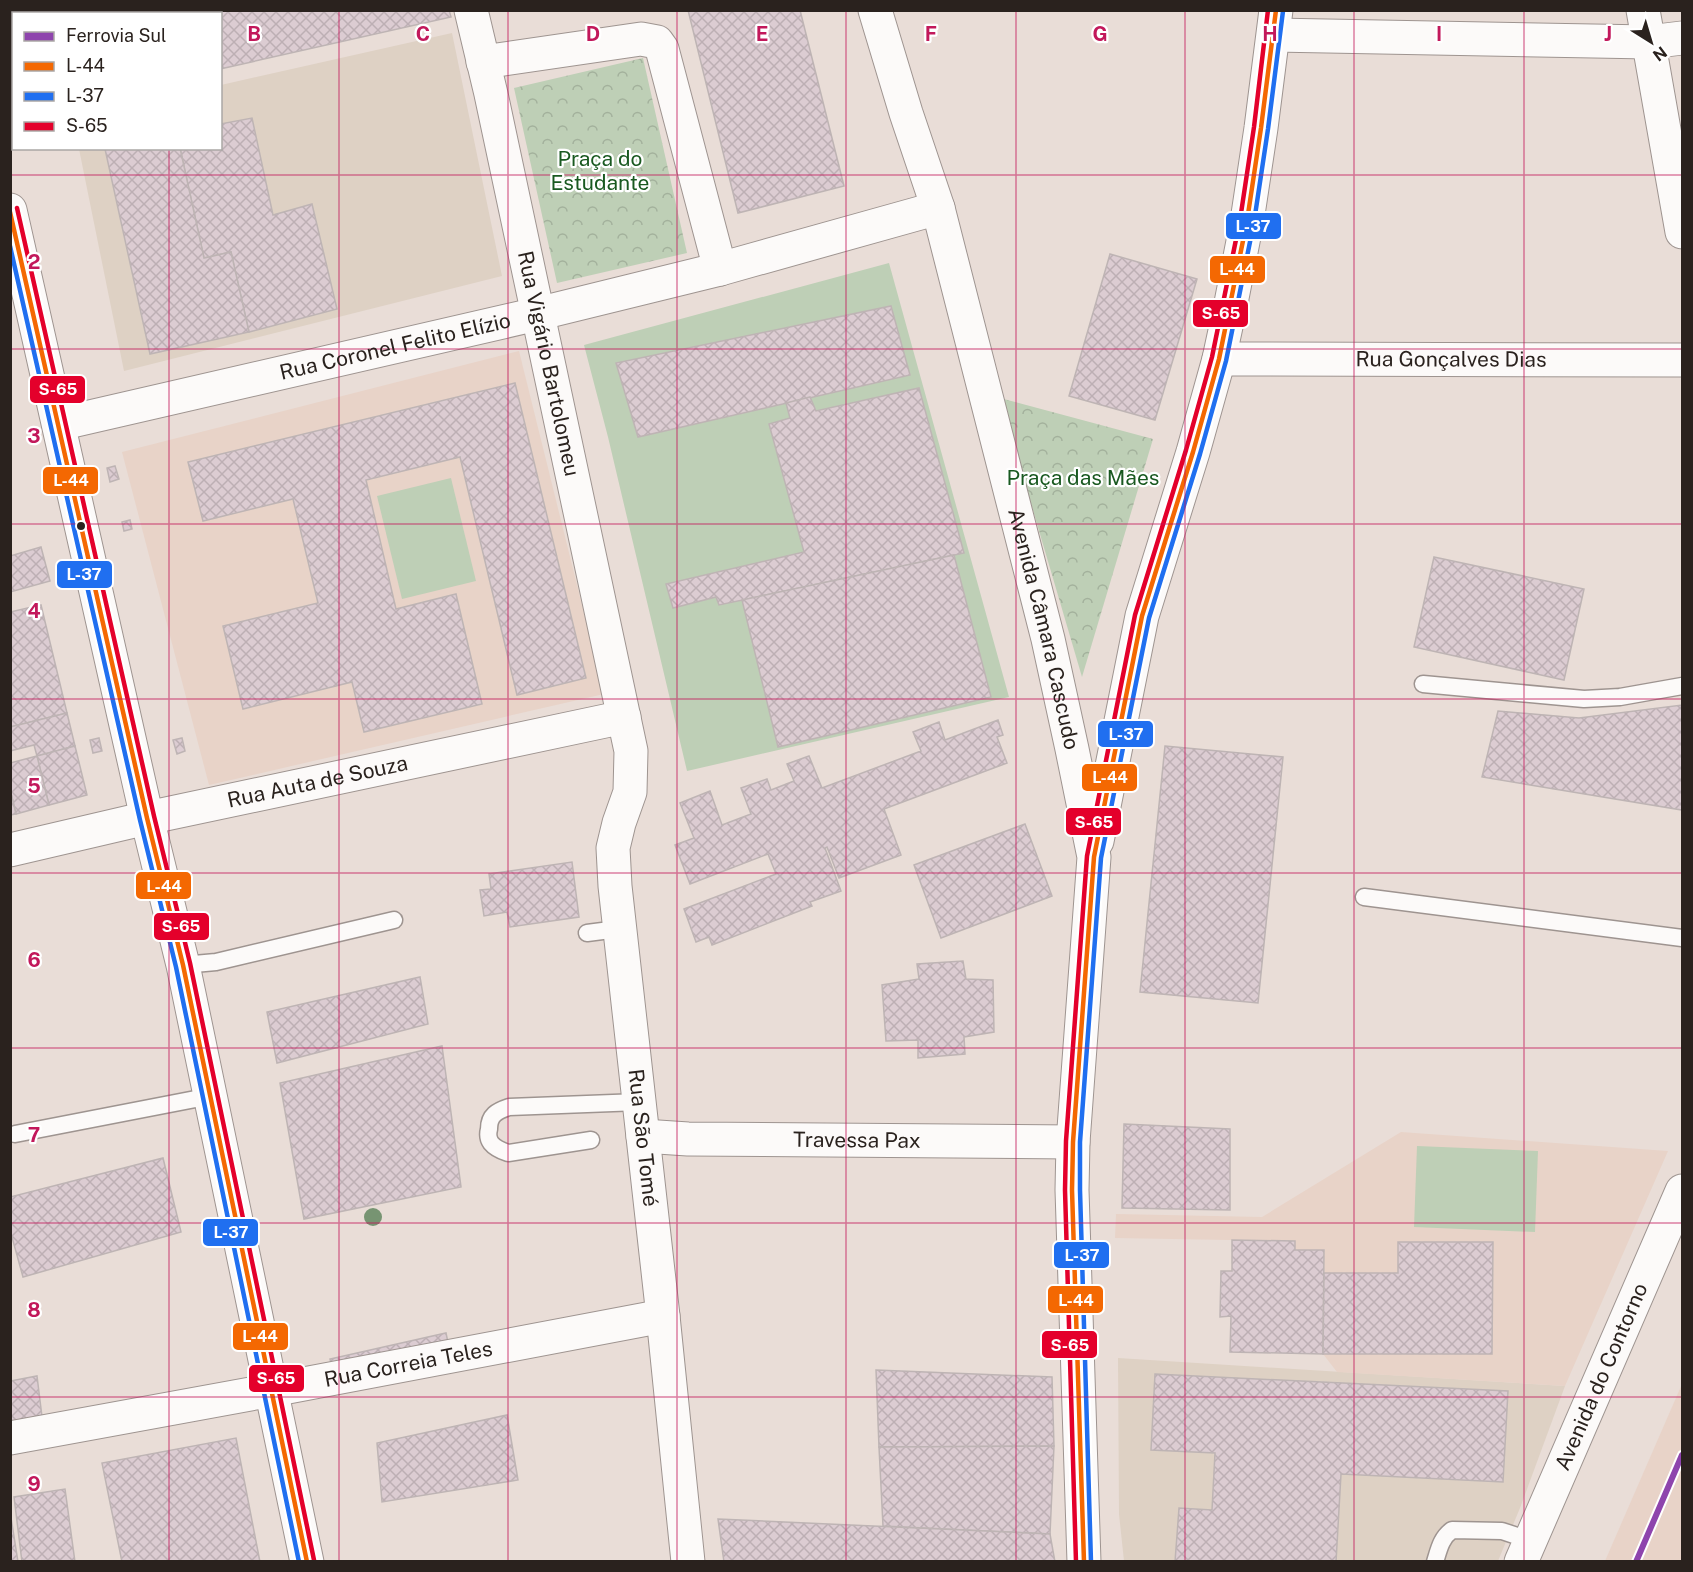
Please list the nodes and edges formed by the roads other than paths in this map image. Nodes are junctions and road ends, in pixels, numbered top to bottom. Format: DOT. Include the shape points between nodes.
graph roads {
  1 [pos="471,10"];
  2 [pos="874,10"];
  3 [pos="1643,10"];
  4 [pos="1275,23"];
  5 [pos="1683,38"];
  6 [pos="1649,42"];
  7 [pos="483,62"];
  8 [pos="938,208"];
  9 [pos="10,210"];
  10 [pos="1683,232"];
  11 [pos="720,269"];
  12 [pos="537,314"];
  13 [pos="1219,359"];
  14 [pos="1683,360"];
  15 [pos="59,424"];
  16 [pos="1423,684"];
  17 [pos="1683,686"];
  18 [pos="624,717"];
  19 [pos="147,818"];
  20 [pos="10,850"];
  21 [pos="1094,857"];
  22 [pos="1364,897"];
  23 [pos="394,920"];
  24 [pos="618,929"];
  25 [pos="587,933"];
  26 [pos="1683,938"];
  27 [pos="183,965"];
  28 [pos="211,1096"];
  29 [pos="639,1102"];
  30 [pos="15,1134"];
  31 [pos="643,1136"];
  32 [pos="591,1140"];
  33 [pos="1073,1142"];
  34 [pos="1683,1191"];
  35 [pos="663,1316"];
  36 [pos="272,1390"];
  37 [pos="10,1438"];
  38 [pos="1525,1551"];
  39 [pos="307,1562"];
  40 [pos="688,1562"];
  41 [pos="1084,1562"];
  42 [pos="1435,1562"];
  1 -- 7 [label="street, Rua Vigário Bartolomeu"];
  2 -- 8 [label="street, Avenida Câmara Cascudo"];
  3 -- 6 [label="street"];
  4 -- 6 [label="street"];
  4 -- 13 [label="street" via="1247,220"];
  5 -- 6 [label="street"];
  6 -- 10 [label="street"];
  7 -- 11 [label="street" via="641,39 657,42"];
  7 -- 12 [label="street, Rua Vigário Bartolomeu"];
  8 -- 11 [label="street, Rua Coronel Felito Elízio"];
  8 -- 21 [label="street, Avenida Câmara Cascudo" via="1048,639"];
  9 -- 15 [label="street"];
  11 -- 12 [label="street, Rua Coronel Felito Elízio"];
  12 -- 15 [label="street, Rua Coronel Felito Elízio"];
  12 -- 18 [label="street, Rua Vigário Bartolomeu"];
  13 -- 14 [label="street, Rua Gonçalves Dias"];
  13 -- 21 [label="street" via="1142,616"];
  15 -- 19 [label="street"];
  16 -- 17 [label="lane" via="1584,699"];
  18 -- 19 [label="street, Rua Auta de Souza"];
  18 -- 24 [label="street, Rua São Tomé" via="631,751 630,792 613,848"];
  19 -- 20 [label="street, Rua Auta de Souza"];
  19 -- 27 [label="street"];
  21 -- 33 [label="street, Avenida Câmara Cascudo"];
  22 -- 26 [label="lane"];
  23 -- 27 [label="lane" via="216,962"];
  24 -- 25 [label="lane"];
  24 -- 29 [label="street, Rua São Tomé"];
  27 -- 28 [label="street"];
  28 -- 30 [label="lane"];
  28 -- 36 [label="street"];
  29 -- 31 [label="street, Rua São Tomé"];
  29 -- 32 [label="lane" via="509,1107 493,1114 489,1122 491,1143 508,1153"];
  31 -- 33 [label="street, Travessa Pax"];
  31 -- 35 [label="street, Rua São Tomé"];
  33 -- 41 [label="street, Avenida Câmara Cascudo" via="1072,1221"];
  34 -- 38 [label="street, Avenida do Contorno"];
  35 -- 36 [label="street, Rua Correia Teles"];
  35 -- 40 [label="street, Rua São Tomé"];
  36 -- 37 [label="street, Rua Correia Teles"];
  36 -- 39 [label="street"];
  38 -- 42 [label="lane" via="1502,1531 1452,1530 1441,1542"];
}
